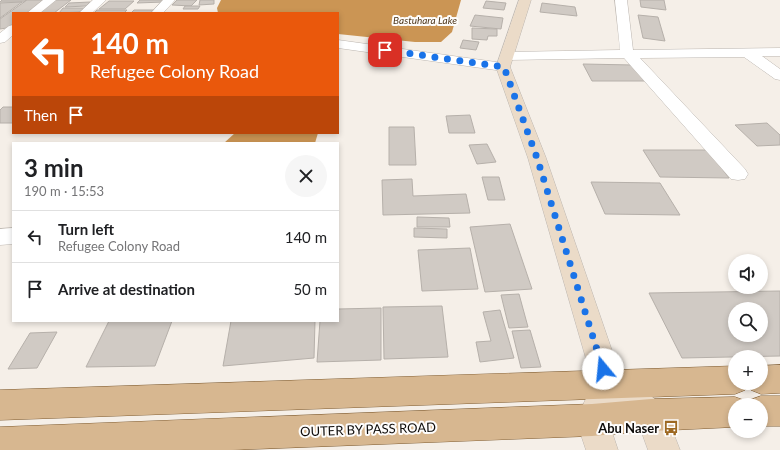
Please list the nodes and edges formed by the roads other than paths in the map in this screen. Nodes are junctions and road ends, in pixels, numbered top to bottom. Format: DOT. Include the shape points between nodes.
graph roads {
  1 [pos="50,0"];
  2 [pos="100,0"];
  3 [pos="169,0"];
  4 [pos="525,0"];
  5 [pos="621,0"];
  6 [pos="34,12"];
  7 [pos="86,12"];
  8 [pos="158,12"];
  9 [pos="12,30"];
  10 [pos="0,39"];
  11 [pos="0,43"];
  12 [pos="12,43"];
  13 [pos="339,44"];
  14 [pos="747,52"];
  15 [pos="780,52"];
  16 [pos="627,53"];
  17 [pos="506,62"];
  18 [pos="780,76"];
  19 [pos="738,174"];
  20 [pos="12,236"];
  21 [pos="0,237"];
  22 [pos="780,379"];
  23 [pos="728,380"];
  24 [pos="768,380"];
  25 [pos="608,384"];
  26 [pos="0,405"];
  27 [pos="768,411"];
  28 [pos="780,411"];
  29 [pos="728,412"];
  30 [pos="651,415"];
  31 [pos="592,420"];
  32 [pos="0,443"];
  33 [pos="602,450"];
  34 [pos="664,450"];
  1 -- 6 [label="street"];
  2 -- 7 [label="street"];
  3 -- 8 [label="street"];
  4 -- 17 [label="main road"];
  5 -- 16 [label="street"];
  9 -- 10 [label="street"];
  11 -- 12 [label="street"];
  13 -- 17 [label="street"];
  14 -- 15 [label="street"];
  14 -- 16 [label="street"];
  14 -- 18 [label="street"];
  16 -- 17 [label="street"];
  16 -- 19 [label="street"];
  17 -- 25 [label="main road"];
  20 -- 21 [label="street"];
  22 -- 24 [label="main road"];
  23 -- 25 [label="main road"];
  25 -- 26 [label="main road"];
  25 -- 30 [label="main road"];
  25 -- 31 [label="main road"];
  27 -- 28 [label="main road"];
  29 -- 30 [label="main road, OUTER BY PASS ROAD"];
  30 -- 31 [label="main road, OUTER BY PASS ROAD"];
  30 -- 34 [label="main road"];
  31 -- 32 [label="main road, OUTER BY PASS ROAD"];
  31 -- 33 [label="main road"];
}
